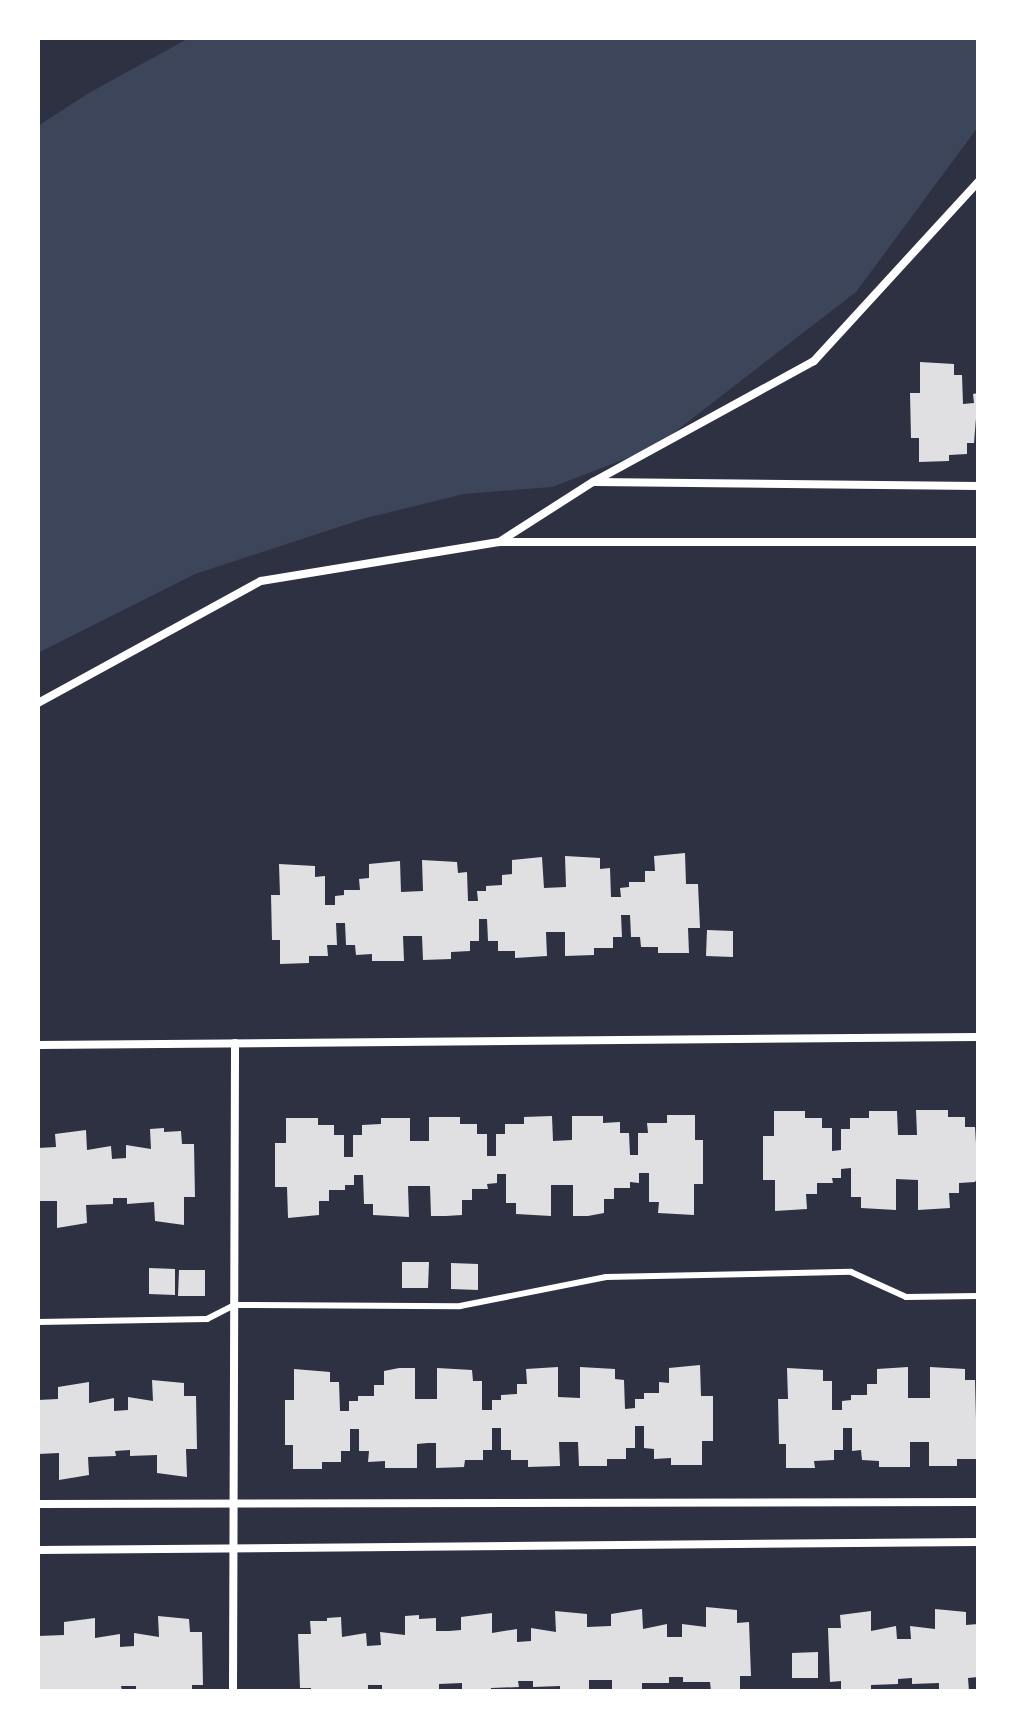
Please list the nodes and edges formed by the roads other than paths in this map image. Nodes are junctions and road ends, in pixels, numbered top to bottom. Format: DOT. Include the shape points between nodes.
graph roads {
  1 [pos="978,182"];
  2 [pos="593,482"];
  3 [pos="978,486"];
  4 [pos="499,542"];
  5 [pos="978,542"];
  6 [pos="38,703"];
  7 [pos="978,1037"];
  8 [pos="235,1043"];
  9 [pos="38,1045"];
  10 [pos="978,1296"];
  11 [pos="235,1305"];
  12 [pos="38,1322"];
  13 [pos="978,1502"];
  14 [pos="38,1504"];
  15 [pos="235,1504"];
  16 [pos="978,1542"];
  17 [pos="38,1550"];
  18 [pos="234,1550"];
  19 [pos="233,1691"];
  1 -- 2 [label="street" via="814,361"];
  2 -- 3 [label="street"];
  2 -- 4 [label="street"];
  4 -- 5 [label="street"];
  4 -- 6 [label="street" via="261,581"];
  7 -- 8 [label="street"];
  8 -- 9 [label="street"];
  8 -- 11 [label="street"];
  10 -- 11 [label="lane" via="906,1297 851,1272 606,1277 460,1306"];
  11 -- 12 [label="lane" via="207,1319"];
  11 -- 15 [label="street"];
  13 -- 15 [label="street"];
  14 -- 15 [label="street"];
  15 -- 18 [label="street"];
  16 -- 18 [label="street"];
  17 -- 18 [label="street"];
  18 -- 19 [label="street"];
}
